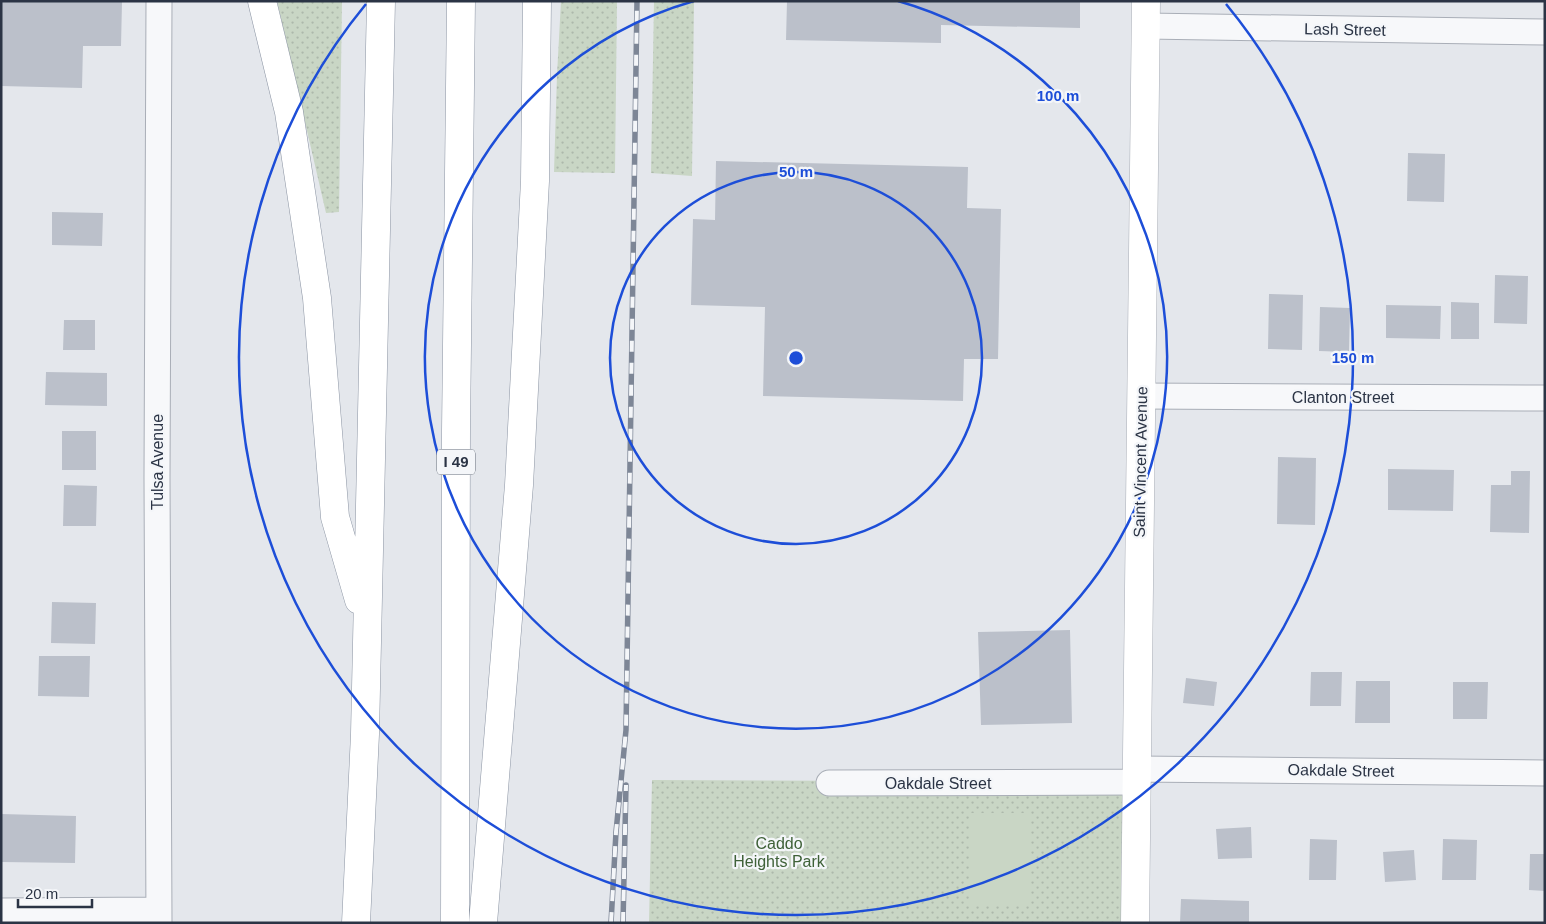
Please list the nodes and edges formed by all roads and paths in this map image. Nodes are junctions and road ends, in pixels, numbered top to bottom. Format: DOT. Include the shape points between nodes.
graph roads {
  1 [pos="159,1"];
  2 [pos="262,1"];
  3 [pos="381,1"];
  4 [pos="461,1"];
  5 [pos="537,1"];
  6 [pos="1146,14"];
  7 [pos="1545,32"];
  8 [pos="1141,396"];
  9 [pos="1545,398"];
  10 [pos="366,626"];
  11 [pos="1545,773"];
  12 [pos="1137,775"];
  13 [pos="829,783"];
  14 [pos="1,911"];
  15 [pos="159,916"];
  16 [pos="356,923"];
  17 [pos="455,923"];
  18 [pos="483,923"];
  19 [pos="1135,923"];
  1 -- 15 [label="street, Tulsa Avenue" via="156,477"];
  2 -- 10 [label="main road" via="289,112 317,298 335,517"];
  3 -- 10 [label="main road"];
  4 -- 17 [label="main road, I 49"];
  5 -- 18 [label="main road" via="535,181 519,485"];
  6 -- 7 [label="street, Lash Street"];
  6 -- 8 [label="main road, Saint Vincent Avenue"];
  8 -- 9 [label="street, Clanton Street"];
  8 -- 12 [label="main road, Saint Vincent Avenue"];
  10 -- 16 [label="main road" via="365,734"];
  11 -- 12 [label="street, Oakdale Street" via="1189,768"];
  12 -- 13 [label="street, Oakdale Street"];
  12 -- 19 [label="main road, Saint Vincent Avenue"];
  14 -- 15 [label="street"];
}
